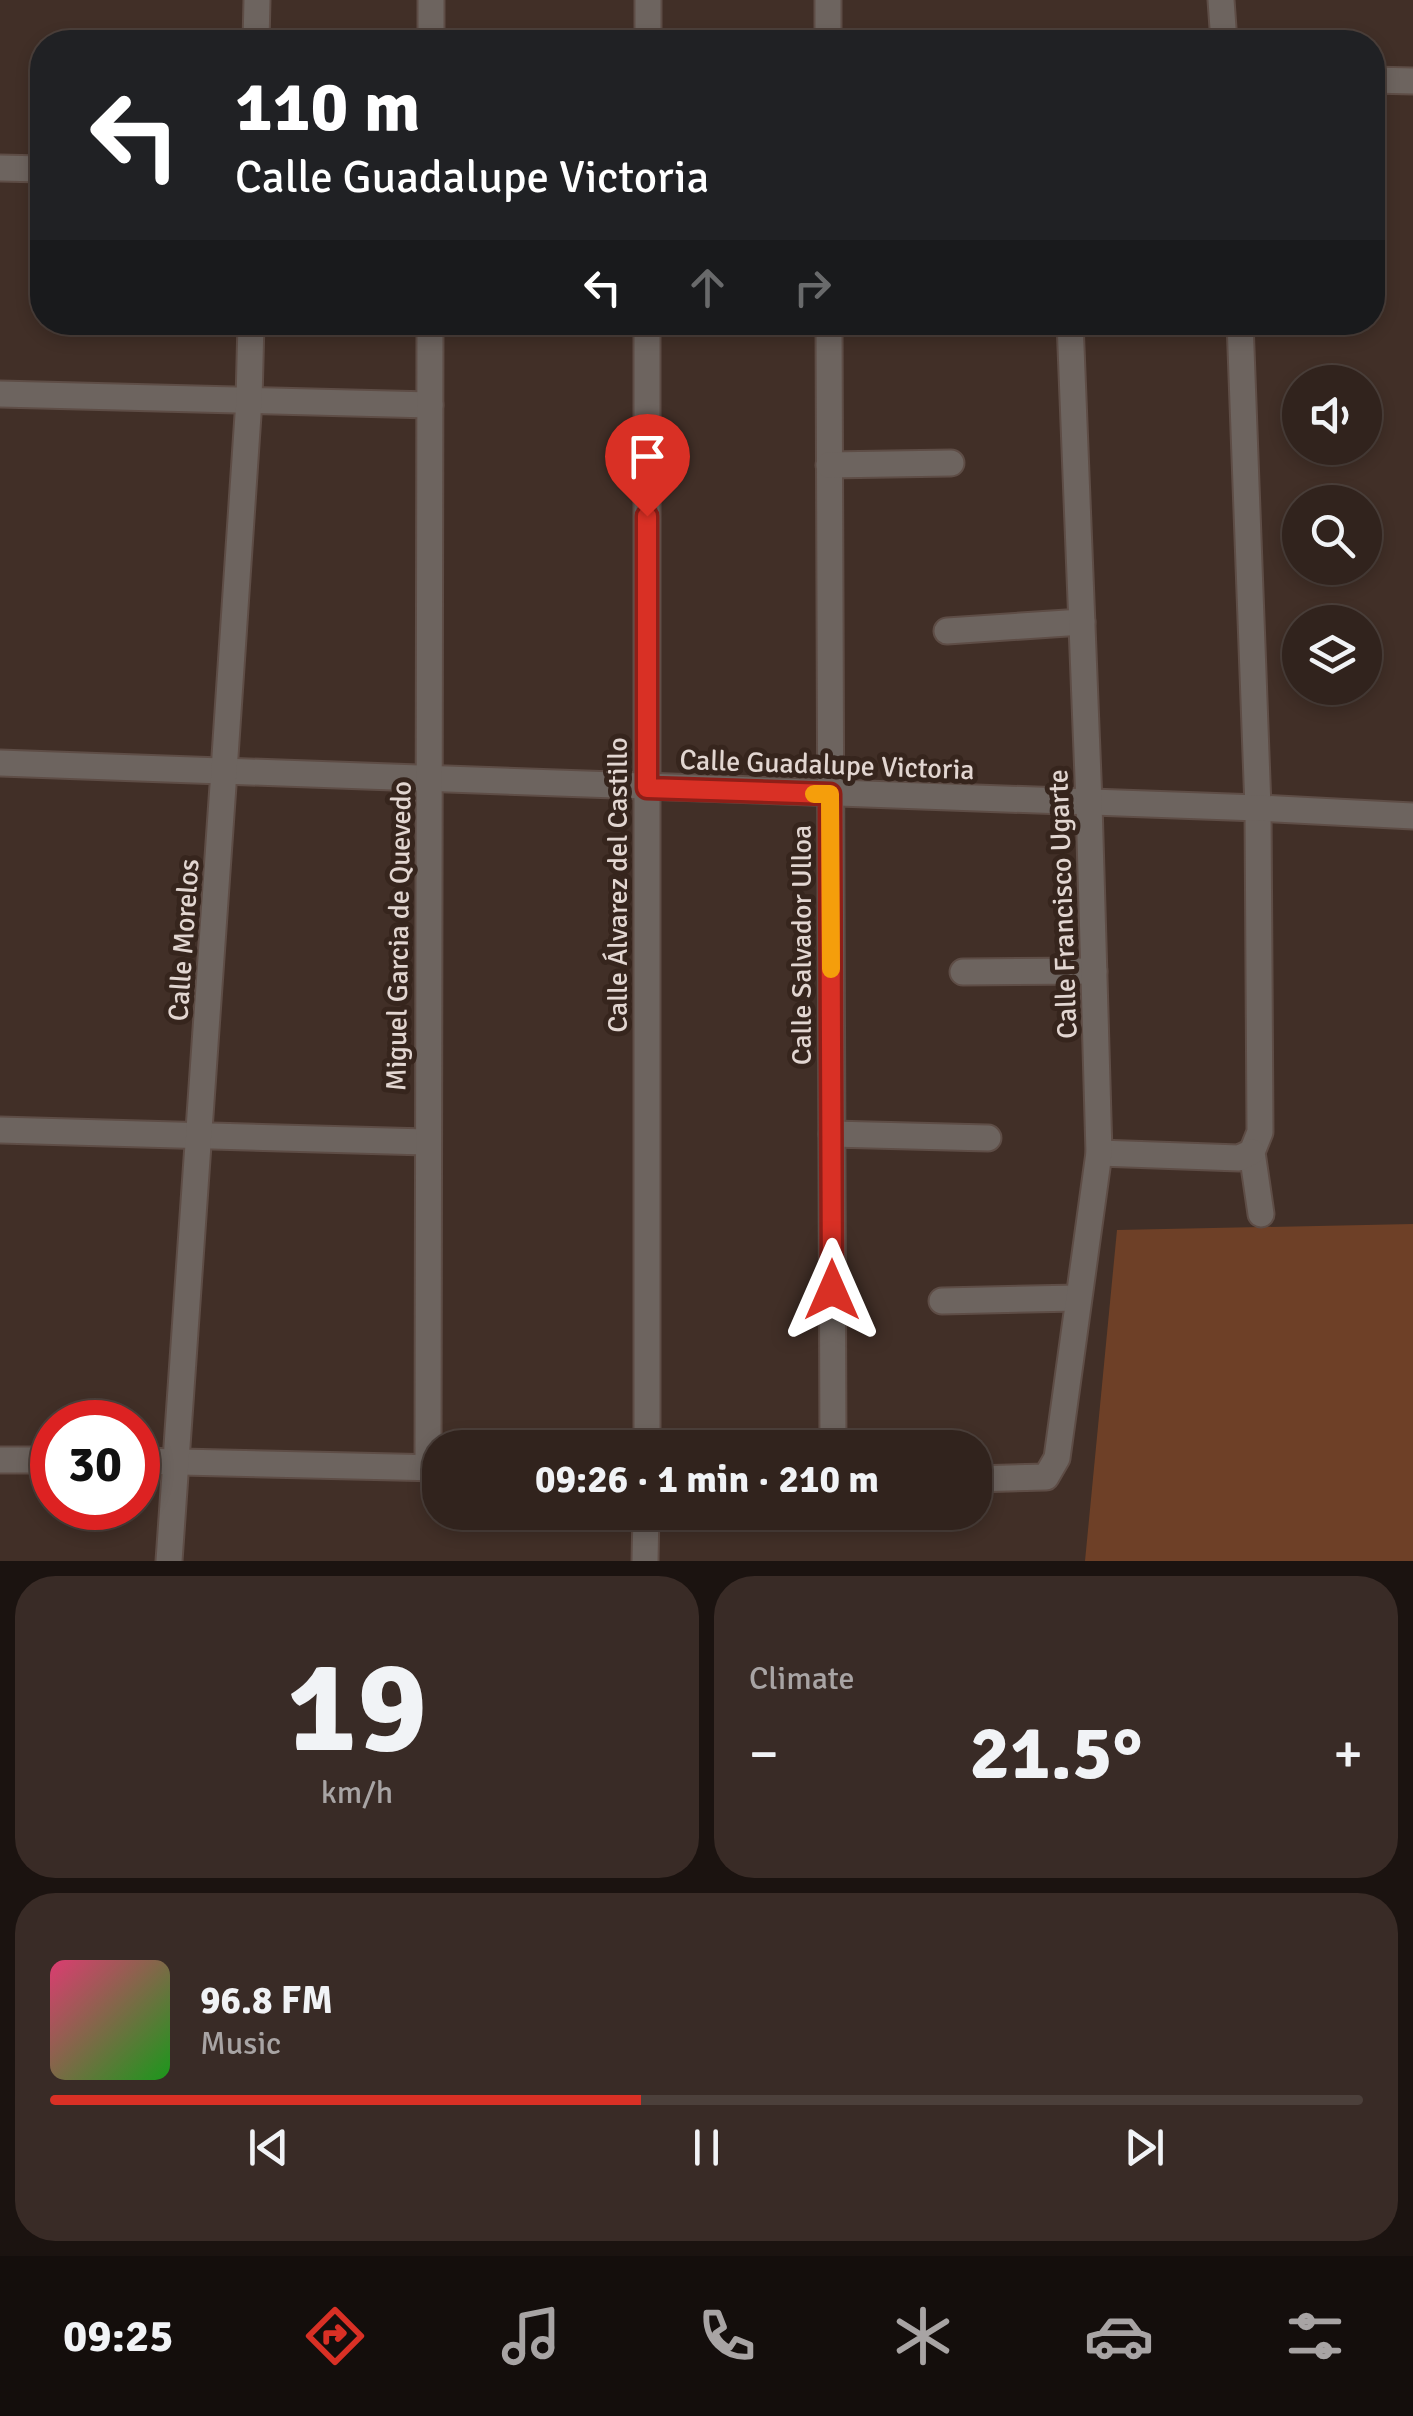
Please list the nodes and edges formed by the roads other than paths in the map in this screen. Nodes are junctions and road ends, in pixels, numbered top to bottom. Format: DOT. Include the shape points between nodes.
graph roads {
  1 [pos="257,0"];
  2 [pos="431,0"];
  3 [pos="648,0"];
  4 [pos="828,0"];
  5 [pos="1221,0"];
  6 [pos="256,30"];
  7 [pos="431,30"];
  8 [pos="648,30"];
  9 [pos="828,30"];
  10 [pos="1223,30"];
  11 [pos="1385,80"];
  12 [pos="1413,81"];
  13 [pos="0,168"];
  14 [pos="30,168"];
  15 [pos="250,335"];
  16 [pos="430,335"];
  17 [pos="647,335"];
  18 [pos="828,335"];
  19 [pos="1071,335"];
  20 [pos="1240,335"];
  21 [pos="0,394"];
  22 [pos="249,400"];
  23 [pos="430,405"];
  24 [pos="951,462"];
  25 [pos="829,465"];
  26 [pos="1082,622"];
  27 [pos="947,631"];
  28 [pos="0,763"];
  29 [pos="224,772"];
  30 [pos="430,779"];
  31 [pos="647,788"];
  32 [pos="830,794"];
  33 [pos="1089,804"];
  34 [pos="1258,808"];
  35 [pos="1413,816"];
  36 [pos="1094,971"];
  37 [pos="963,972"];
  38 [pos="0,1130"];
  39 [pos="200,1134"];
  40 [pos="832,1134"];
  41 [pos="988,1138"];
  42 [pos="426,1142"];
  43 [pos="1252,1152"];
  44 [pos="1098,1153"];
  45 [pos="1260,1214"];
  46 [pos="1078,1298"];
  47 [pos="942,1301"];
  48 [pos="433,1430"];
  49 [pos="646,1430"];
  50 [pos="833,1430"];
  51 [pos="0,1460"];
  52 [pos="30,1460"];
  53 [pos="160,1462"];
  54 [pos="175,1462"];
  55 [pos="422,1468"];
  56 [pos="992,1479"];
  57 [pos="646,1530"];
  58 [pos="169,1561"];
  59 [pos="646,1561"];
  1 -- 6 [label="street"];
  2 -- 7 [label="street"];
  3 -- 8 [label="street"];
  4 -- 9 [label="street"];
  5 -- 10 [label="street"];
  11 -- 12 [label="street"];
  13 -- 14 [label="street"];
  15 -- 22 [label="street, Calle Morelos"];
  16 -- 23 [label="street, Miguel Garcia de Quevedo"];
  17 -- 31 [label="street, Calle Álvarez del Castillo"];
  18 -- 25 [label="street, Calle Salvador Ulloa"];
  19 -- 26 [label="street, Calle Francisco Ugarte"];
  20 -- 34 [label="street"];
  21 -- 22 [label="street"];
  22 -- 23 [label="street"];
  22 -- 29 [label="street, Calle Morelos"];
  23 -- 30 [label="street, Miguel Garcia de Quevedo"];
  24 -- 25 [label="street"];
  25 -- 32 [label="street, Calle Salvador Ulloa"];
  26 -- 27 [label="street"];
  26 -- 33 [label="street, Calle Francisco Ugarte"];
  28 -- 29 [label="street, Calle Guadalupe Victoria"];
  29 -- 30 [label="street, Calle Guadalupe Victoria"];
  29 -- 39 [label="street, Calle Morelos"];
  30 -- 31 [label="street, Calle Guadalupe Victoria"];
  30 -- 42 [label="street, Miguel Garcia de Quevedo"];
  31 -- 32 [label="street, Calle Guadalupe Victoria"];
  31 -- 49 [label="street, Calle Álvarez del Castillo"];
  32 -- 33 [label="street, Calle Guadalupe Victoria"];
  32 -- 40 [label="street, Calle Salvador Ulloa"];
  33 -- 34 [label="street, Calle Guadalupe Victoria"];
  33 -- 36 [label="street, Calle Francisco Ugarte"];
  34 -- 35 [label="street, Calle Guadalupe Victoria"];
  34 -- 43 [label="street" via="1260,1132"];
  36 -- 37 [label="street"];
  36 -- 44 [label="street, Calle Francisco Ugarte"];
  38 -- 39 [label="street"];
  39 -- 42 [label="street"];
  39 -- 54 [label="street, Calle Morelos"];
  40 -- 41 [label="street"];
  40 -- 50 [label="street, Calle Salvador Ulloa"];
  42 -- 48 [label="street, Miguel Garcia de Quevedo"];
  43 -- 44 [label="street" via="1239,1158"];
  43 -- 45 [label="street"];
  44 -- 46 [label="street, Calle Francisco Ugarte"];
  46 -- 47 [label="street"];
  46 -- 56 [label="street, Calle Francisco Ugarte" via="1057,1458 1046,1477"];
  51 -- 52 [label="street"];
  53 -- 54 [label="street"];
  54 -- 55 [label="street"];
  54 -- 58 [label="street, Calle Morelos"];
  57 -- 59 [label="street"];
}
